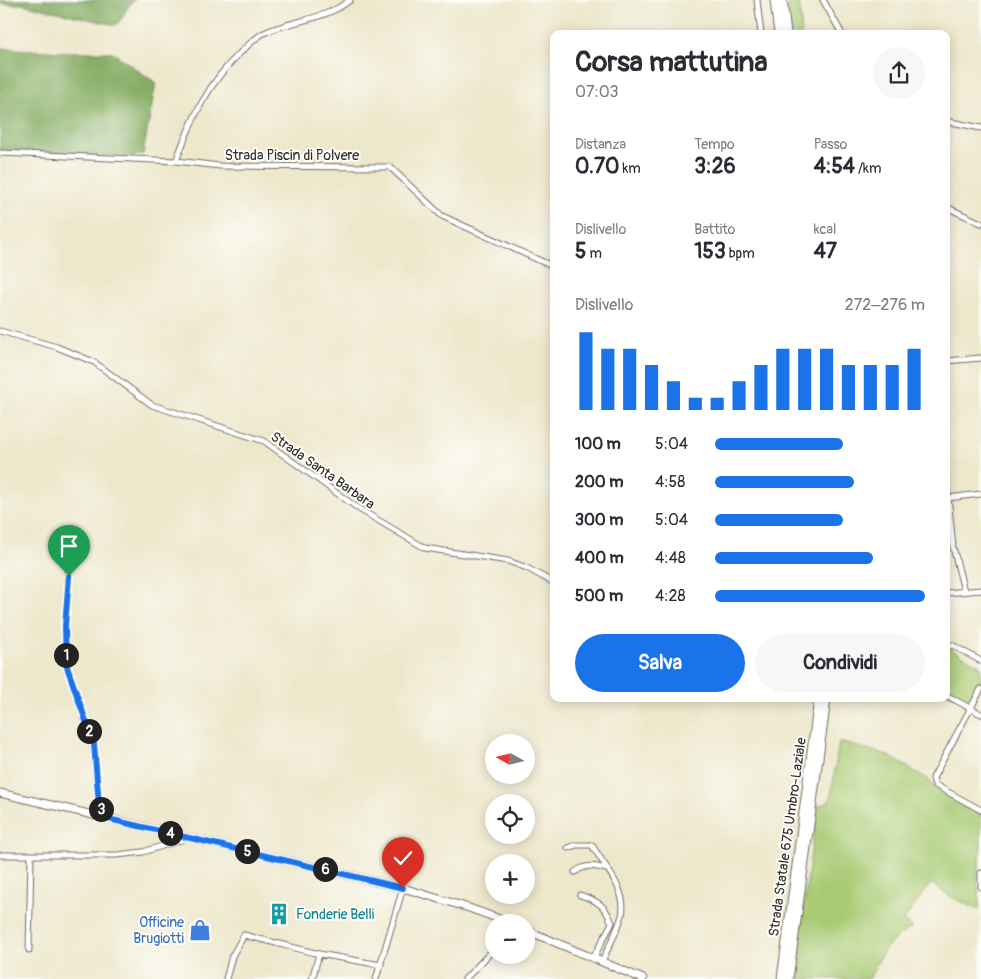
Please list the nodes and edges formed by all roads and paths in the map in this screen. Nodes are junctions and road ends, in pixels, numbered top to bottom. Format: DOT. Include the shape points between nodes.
graph roads {
  1 [pos="350,0"];
  2 [pos="757,0"];
  3 [pos="775,0"];
  4 [pos="782,0"];
  5 [pos="823,0"];
  6 [pos="761,30"];
  7 [pos="779,30"];
  8 [pos="786,30"];
  9 [pos="840,30"];
  10 [pos="950,122"];
  11 [pos="981,128"];
  12 [pos="0,153"];
  13 [pos="176,161"];
  14 [pos="950,209"];
  15 [pos="981,224"];
  16 [pos="550,265"];
  17 [pos="0,331"];
  18 [pos="981,358"];
  19 [pos="950,361"];
  20 [pos="981,494"];
  21 [pos="950,498"];
  22 [pos="950,518"];
  23 [pos="950,547"];
  24 [pos="953,547"];
  25 [pos="64,555"];
  26 [pos="550,581"];
  27 [pos="981,590"];
  28 [pos="964,591"];
  29 [pos="950,593"];
  30 [pos="950,646"];
  31 [pos="981,661"];
  32 [pos="981,689"];
  33 [pos="950,697"];
  34 [pos="820,702"];
  35 [pos="826,702"];
  36 [pos="971,709"];
  37 [pos="981,714"];
  38 [pos="0,793"];
  39 [pos="981,810"];
  40 [pos="100,817"];
  41 [pos="187,837"];
  42 [pos="568,848"];
  43 [pos="0,855"];
  44 [pos="30,856"];
  45 [pos="606,870"];
  46 [pos="574,872"];
  47 [pos="981,873"];
  48 [pos="981,887"];
  49 [pos="403,888"];
  50 [pos="580,895"];
  51 [pos="486,914"];
  52 [pos="535,934"];
  53 [pos="29,950"];
  54 [pos="319,954"];
  55 [pos="485,958"];
  56 [pos="593,958"];
  57 [pos="602,962"];
  58 [pos="381,965"];
  59 [pos="226,979"];
  60 [pos="312,979"];
  61 [pos="376,979"];
  62 [pos="465,979"];
  63 [pos="643,979"];
  64 [pos="782,979"];
  65 [pos="788,979"];
  1 -- 13 [label="street" via="334,12 266,32 248,46 214,80 199,104"];
  2 -- 6 [label="street"];
  3 -- 7 [label="highway"];
  4 -- 8 [label="highway"];
  5 -- 9 [label="street"];
  10 -- 11 [label="street"];
  12 -- 13 [label="street, Strada Piscin di Polvere"];
  13 -- 16 [label="street, Strada Piscin di Polvere" via="220,166 390,167 442,216"];
  14 -- 15 [label="street"];
  17 -- 26 [label="street, Strada Santa Barbara" via="57,347 94,362 152,405 264,441 359,509 425,548 508,561"];
  18 -- 19 [label="street"];
  20 -- 21 [label="street"];
  22 -- 24 [label="street"];
  23 -- 24 [label="street"];
  24 -- 28 [label="street"];
  25 -- 40 [label="street" via="68,559 69,570 66,664 94,744"];
  27 -- 28 [label="street"];
  28 -- 29 [label="street"];
  30 -- 31 [label="street"];
  32 -- 36 [label="street"];
  33 -- 36 [label="street"];
  34 -- 64 [label="highway, Strada Statale 675 Umbro-Laziale"];
  35 -- 65 [label="highway, Strada Statale 675 Umbro-Laziale"];
  36 -- 37 [label="street"];
  36 -- 39 [label="street" via="933,778 935,785"];
  38 -- 40 [label="main road"];
  40 -- 41 [label="main road"];
  41 -- 44 [label="street" via="143,852"];
  41 -- 49 [label="main road"];
  42 -- 45 [label="street" via="592,845"];
  43 -- 44 [label="street"];
  44 -- 53 [label="street"];
  45 -- 46 [label="street" via="595,865"];
  45 -- 57 [label="street" via="622,897 622,914"];
  47 -- 48 [label="street"];
  49 -- 51 [label="main road"];
  49 -- 58 [label="street"];
  50 -- 56 [label="street" via="593,899 606,909 612,923"];
  52 -- 56 [label="main road"];
  54 -- 58 [label="street"];
  54 -- 59 [label="street" via="244,935 232,956"];
  54 -- 60 [label="street"];
  55 -- 62 [label="street"];
  56 -- 57 [label="main road"];
  57 -- 63 [label="main road"];
  58 -- 61 [label="street"];
}
